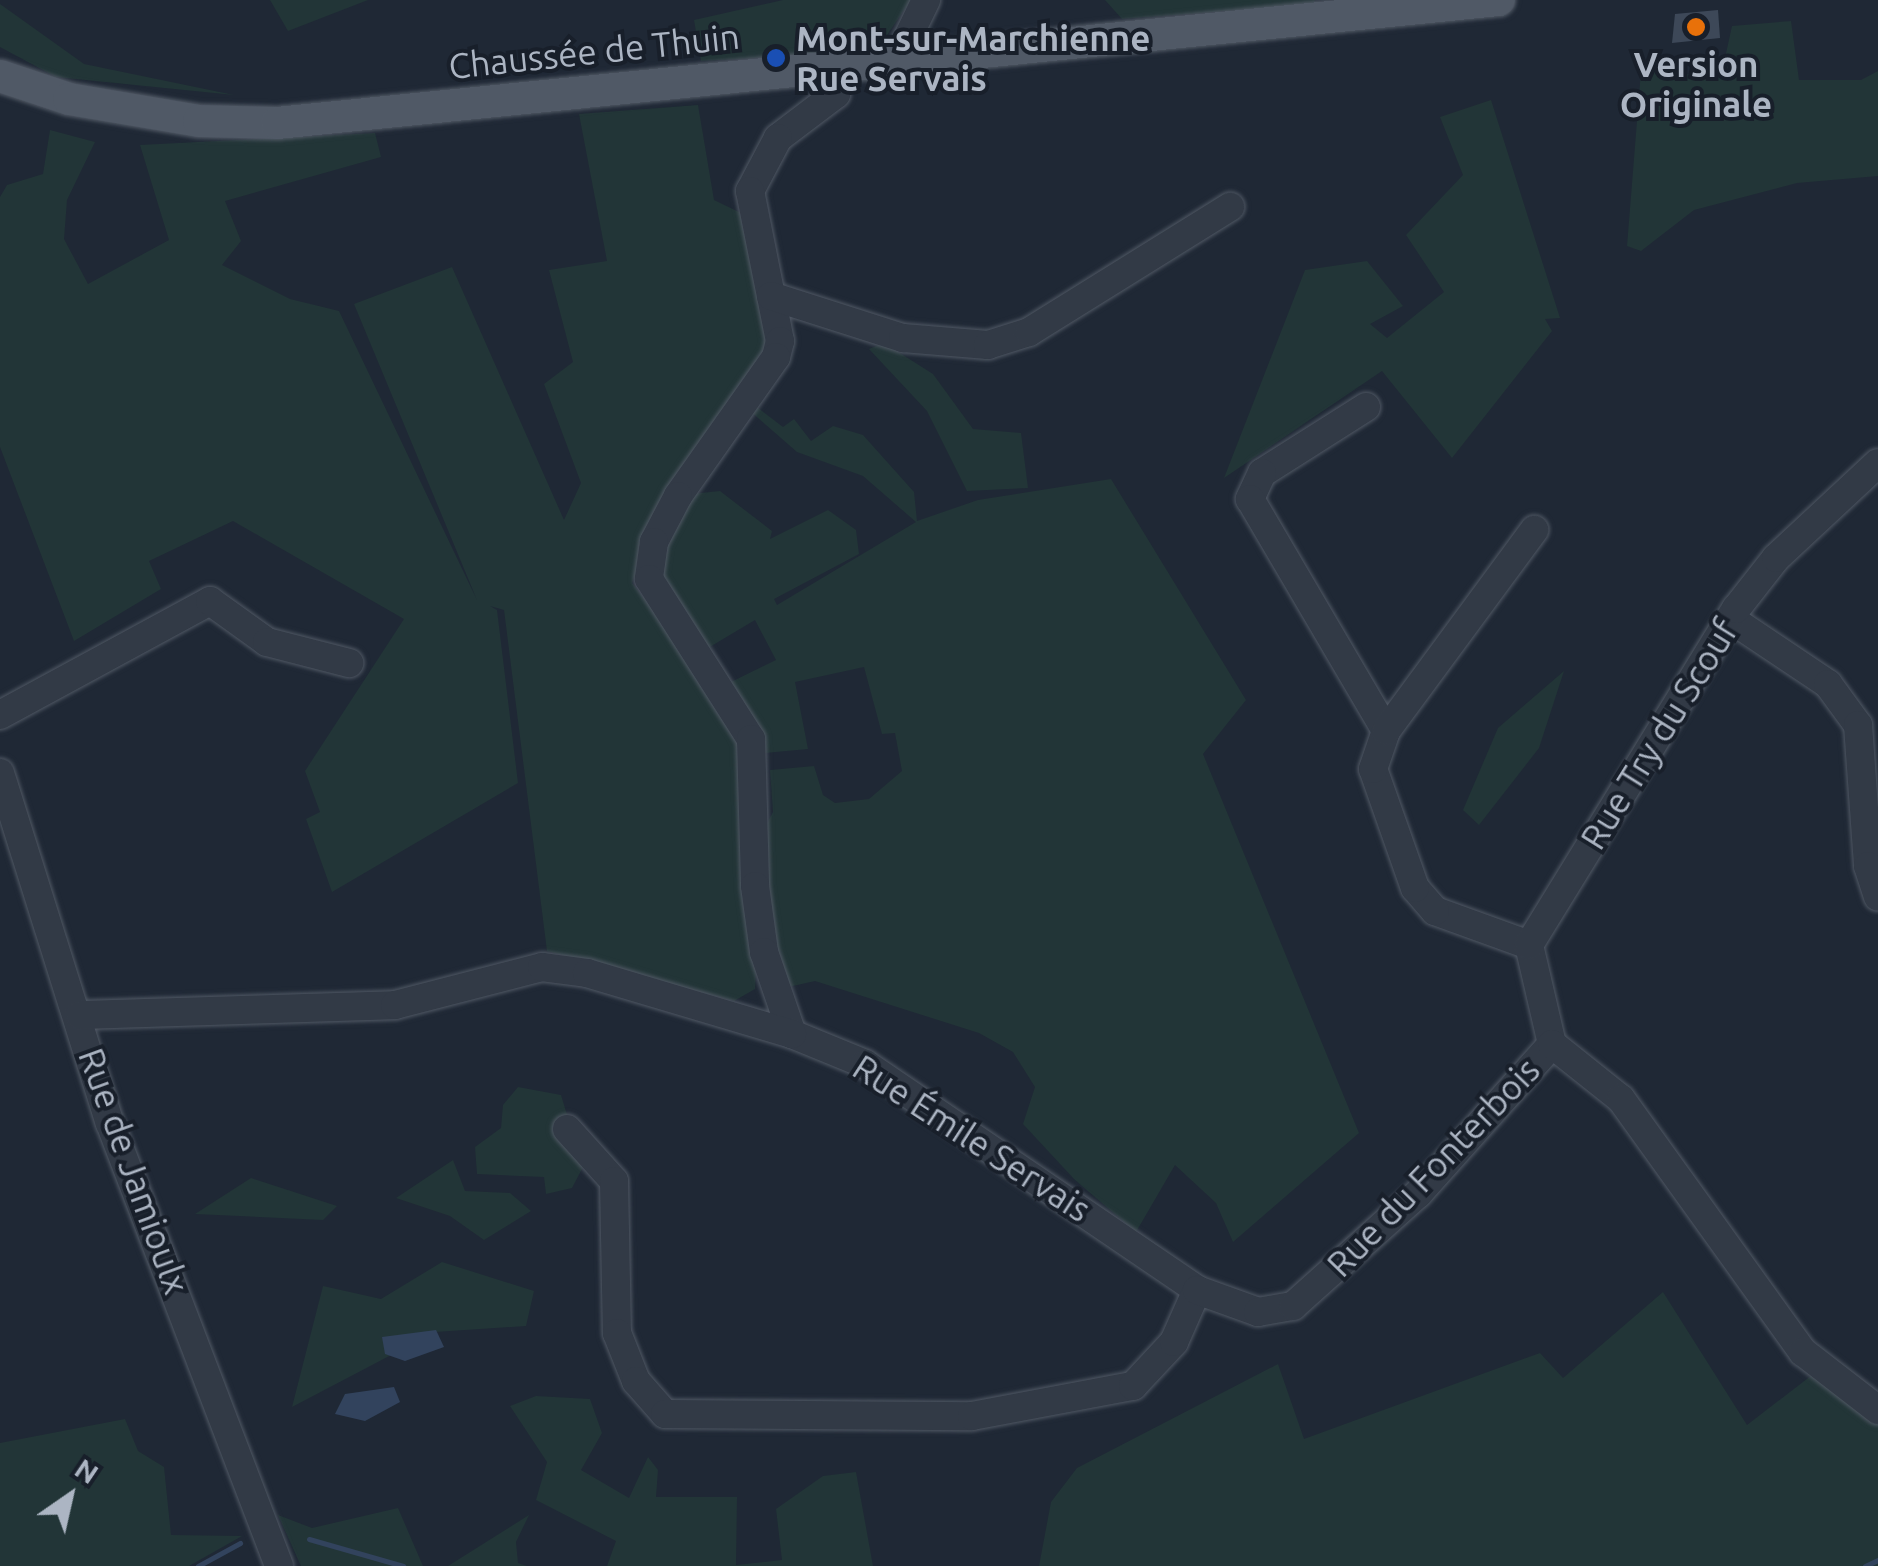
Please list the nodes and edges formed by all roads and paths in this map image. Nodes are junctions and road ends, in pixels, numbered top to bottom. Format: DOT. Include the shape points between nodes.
graph roads {
  1 [pos="926,0"];
  2 [pos="1499,0"];
  3 [pos="897,60"];
  4 [pos="836,66"];
  5 [pos="0,76"];
  6 [pos="1230,208"];
  7 [pos="771,296"];
  8 [pos="1366,407"];
  9 [pos="1878,462"];
  10 [pos="1534,530"];
  11 [pos="1731,619"];
  12 [pos="349,663"];
  13 [pos="0,714"];
  14 [pos="1386,731"];
  15 [pos="0,774"];
  16 [pos="1878,896"];
  17 [pos="1528,946"];
  18 [pos="80,1015"];
  19 [pos="792,1034"];
  20 [pos="1552,1044"];
  21 [pos="567,1129"];
  22 [pos="1196,1290"];
  23 [pos="1878,1410"];
  24 [pos="279,1566"];
  1 -- 3 [label="street"];
  2 -- 3 [label="main road, Chaussée de Thuin"];
  3 -- 4 [label="main road, Chaussée de Thuin"];
  4 -- 5 [label="main road, Chaussée de Thuin" via="277,123 125,108"];
  4 -- 7 [label="street" via="836,94 778,138 750,192"];
  6 -- 7 [label="street" via="1029,332 988,345 902,338"];
  7 -- 19 [label="street" via="776,357 678,496 648,572 746,723 759,919"];
  8 -- 14 [label="street" via="1262,473 1250,499"];
  9 -- 11 [label="street, Rue Try du Scouf" via="1776,558"];
  10 -- 14 [label="street"];
  11 -- 16 [label="street" via="1828,684 1858,725 1868,866"];
  11 -- 17 [label="street, Rue Try du Scouf"];
  12 -- 13 [label="street" via="266,642 210,602"];
  14 -- 17 [label="street" via="1375,750 1376,790 1415,888 1435,911"];
  15 -- 18 [label="street, Rue de Jamioulx"];
  17 -- 20 [label="street"];
  18 -- 19 [label="street, Rue Émile Servais" via="395,1005 542,967 588,973"];
  18 -- 24 [label="street, Rue de Jamioulx" via="110,1123"];
  19 -- 22 [label="street, Rue Émile Servais" via="865,1064"];
  20 -- 22 [label="street, Rue du Fonterbois" via="1418,1194 1293,1306 1258,1312"];
  20 -- 23 [label="street, Rue du Fonterbois" via="1621,1100 1803,1352"];
  21 -- 22 [label="street" via="614,1181 617,1332 636,1381 673,1419 972,1416 1105,1396 1153,1371"];
}
